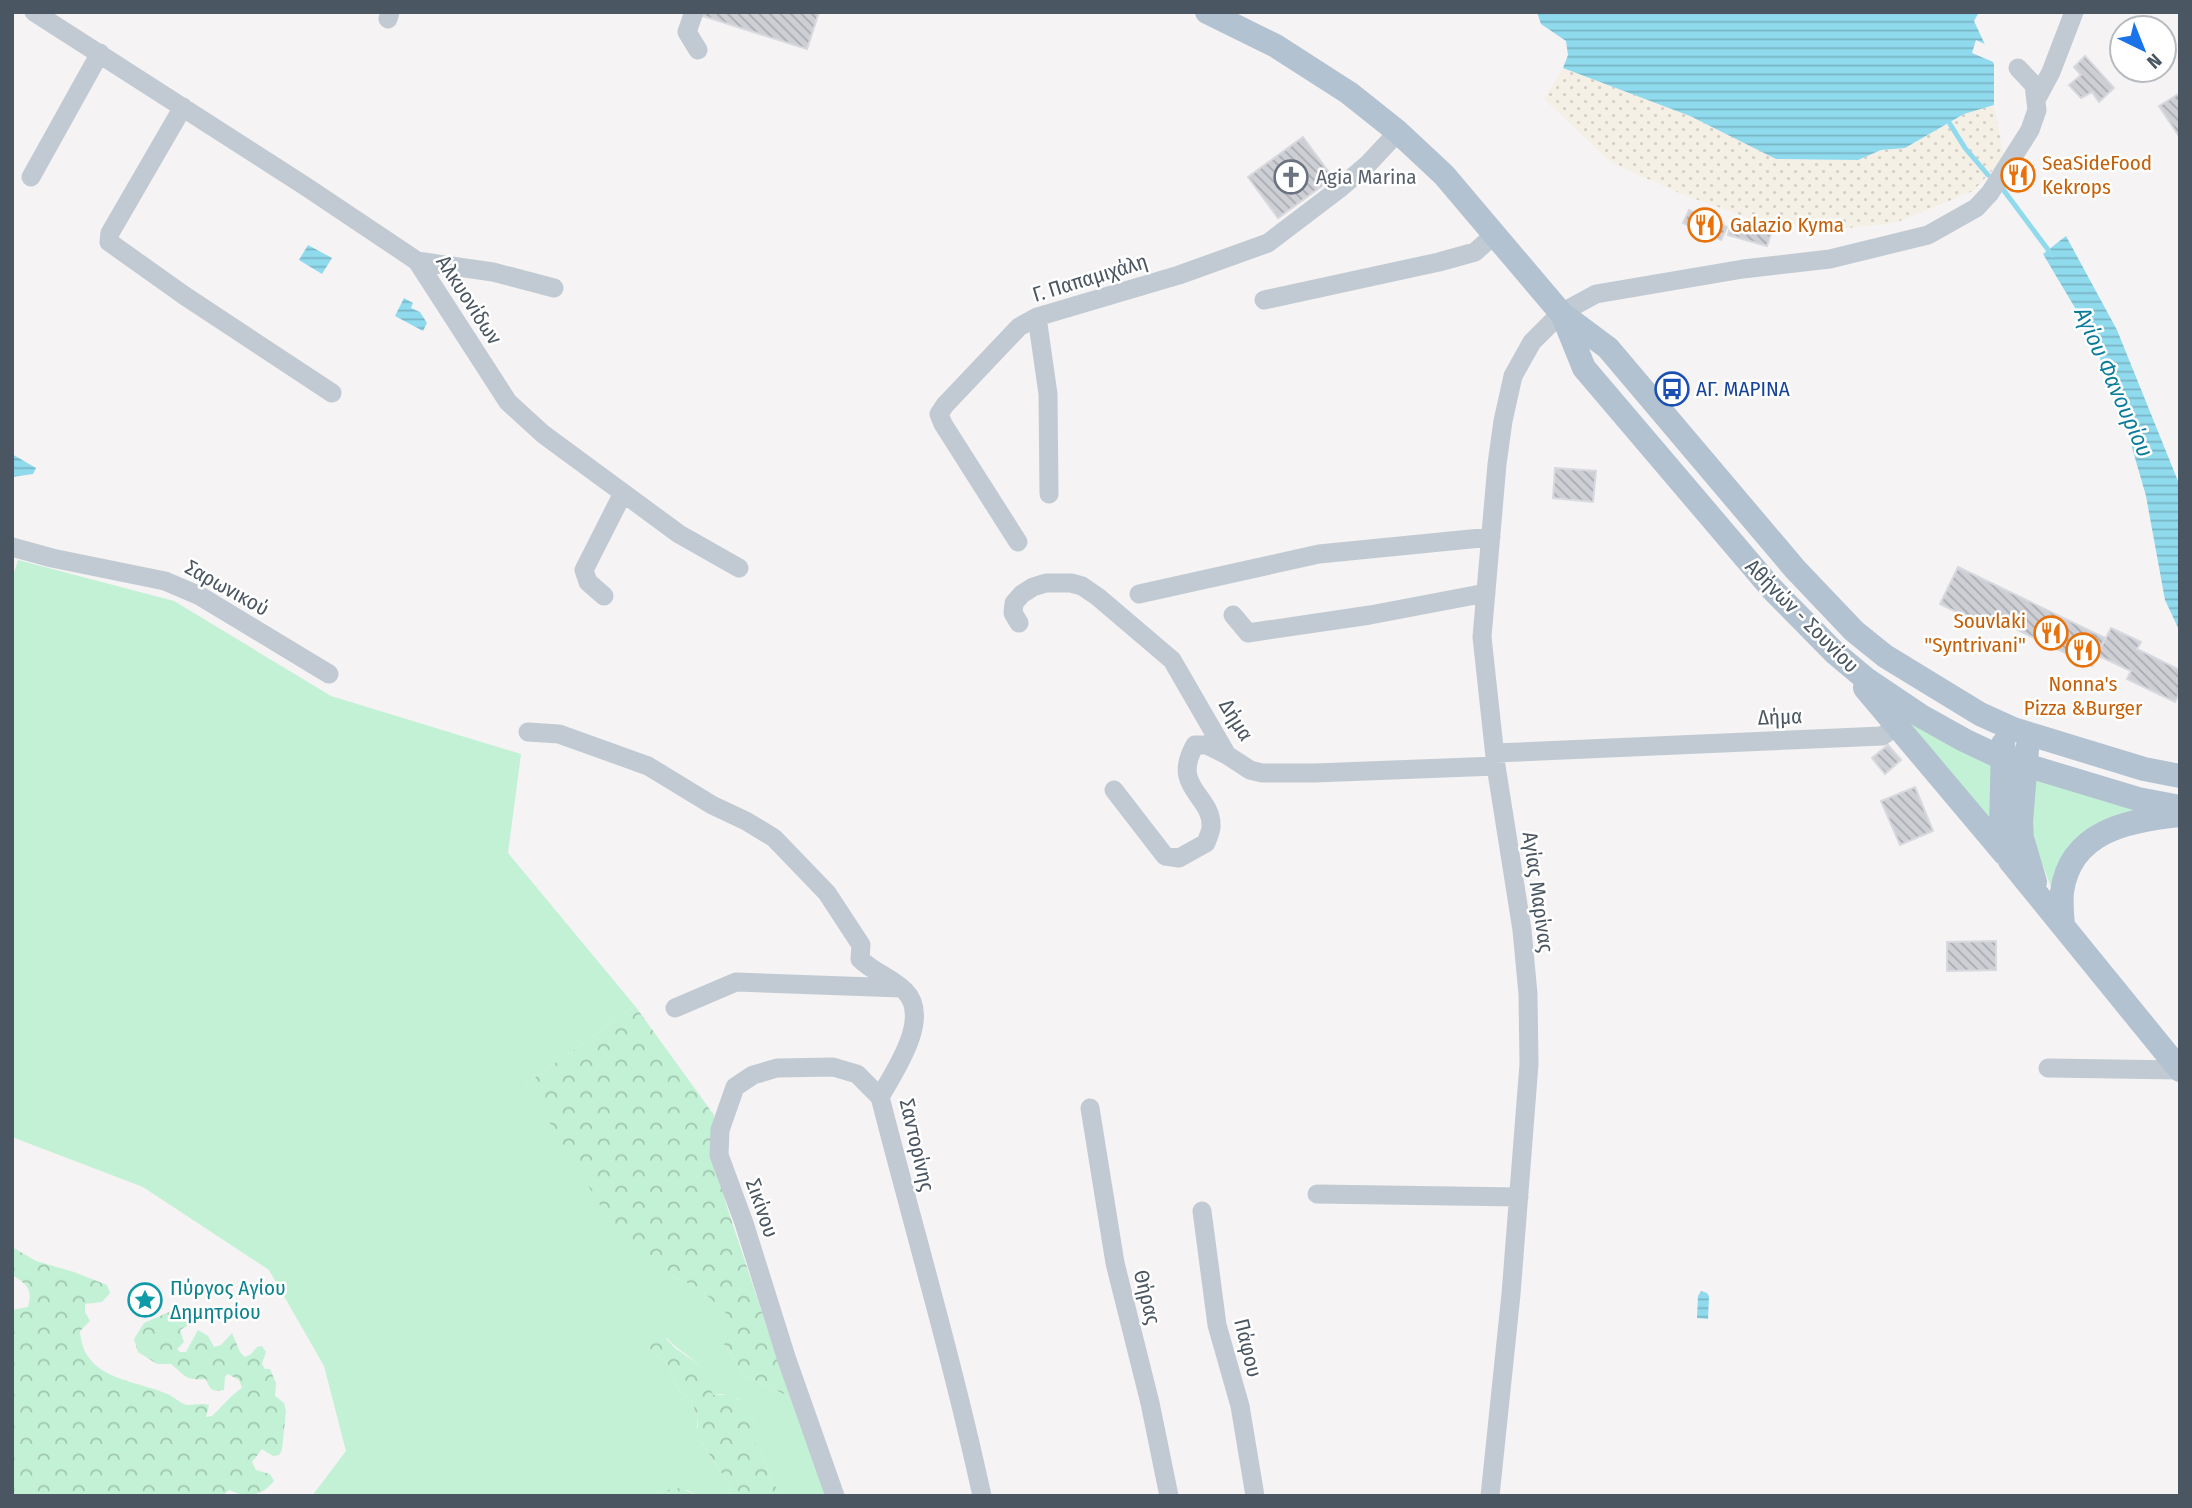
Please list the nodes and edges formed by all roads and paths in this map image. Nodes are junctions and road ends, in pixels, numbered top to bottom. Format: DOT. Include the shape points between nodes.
graph roads {
  1 [pos="34,12"];
  2 [pos="694,12"];
  3 [pos="1207,12"];
  4 [pos="2074,12"];
  5 [pos="698,50"];
  6 [pos="100,53"];
  7 [pos="2018,68"];
  8 [pos="2036,100"];
  9 [pos="183,107"];
  10 [pos="1398,132"];
  11 [pos="31,177"];
  12 [pos="1495,234"];
  13 [pos="417,261"];
  14 [pos="554,288"];
  15 [pos="1264,300"];
  16 [pos="1561,313"];
  17 [pos="1037,317"];
  18 [pos="332,393"];
  19 [pos="623,493"];
  20 [pos="1049,494"];
  21 [pos="1491,537"];
  22 [pos="1018,542"];
  23 [pos="12,547"];
  24 [pos="739,568"];
  25 [pos="1486,593"];
  26 [pos="1139,594"];
  27 [pos="604,596"];
  28 [pos="1233,615"];
  29 [pos="1019,623"];
  30 [pos="1835,653"];
  31 [pos="329,674"];
  32 [pos="1897,726"];
  33 [pos="2017,730"];
  34 [pos="528,732"];
  35 [pos="1227,755"];
  36 [pos="2002,758"];
  37 [pos="1495,759"];
  38 [pos="2025,765"];
  39 [pos="2180,776"];
  40 [pos="1114,790"];
  41 [pos="2180,807"];
  42 [pos="2180,815"];
  43 [pos="2010,861"];
  44 [pos="2039,896"];
  45 [pos="2063,925"];
  46 [pos="901,988"];
  47 [pos="675,1008"];
  48 [pos="2048,1068"];
  49 [pos="2180,1070"];
  50 [pos="880,1097"];
  51 [pos="1090,1108"];
  52 [pos="1317,1194"];
  53 [pos="1519,1197"];
  54 [pos="1202,1211"];
  55 [pos="835,1496"];
  56 [pos="982,1496"];
  57 [pos="1170,1496"];
  58 [pos="1255,1496"];
  59 [pos="1490,1496"];
  1 -- 6 [label="street, Αλκυονίδων"];
  2 -- 5 [label="street" via="687,32"];
  3 -- 10 [label="main road, Αθήνών - Σουνίου" via="1313,68"];
  4 -- 8 [label="street, Αγίας Μαρίνας"];
  6 -- 9 [label="street, Αλκυονίδων"];
  6 -- 11 [label="street"];
  7 -- 8 [label="street" via="2035,85"];
  8 -- 16 [label="street, Αγίας Μαρίνας" via="2030,130 1990,193 1976,208 1928,235 1830,259 1611,290"];
  9 -- 13 [label="street, Αλκυονίδων"];
  9 -- 18 [label="street" via="108,242"];
  10 -- 12 [label="main road, Αθήνών - Σουνίου" via="1444,175"];
  10 -- 17 [label="street, Γ. Παπαμιχάλη" via="1339,189 1268,243"];
  12 -- 15 [label="street" via="1475,251 1439,262"];
  12 -- 16 [label="main road, Αθήνών - Σουνίου"];
  13 -- 14 [label="street" via="493,272"];
  13 -- 19 [label="street, Αλκυονίδων" via="508,401 543,434"];
  16 -- 21 [label="street, Αγίας Μαρίνας" via="1532,342 1513,376 1503,421"];
  16 -- 30 [label="main road, Αθήνών - Σουνίου" via="1584,368 1772,589"];
  16 -- 33 [label="main road, Αθήνών - Σουνίου" via="1608,348 1795,569 1854,631 1926,682"];
  17 -- 20 [label="street" via="1048,394"];
  17 -- 22 [label="street, Γ. Παπαμιχάλη" via="1019,327 939,414"];
  19 -- 24 [label="street, Αλκυονίδων" via="679,534"];
  19 -- 27 [label="street" via="584,570 588,582"];
  21 -- 25 [label="street, Αγίας Μαρίνας"];
  21 -- 26 [label="street" via="1319,554"];
  23 -- 31 [label="street, Σαρωνικού" via="165,581 200,596"];
  25 -- 28 [label="street" via="1248,633"];
  25 -- 37 [label="street, Αγίας Μαρίνας" via="1482,637"];
  29 -- 35 [label="street, Δήμα" via="1013,613 1021,594 1046,583 1082,586 1172,660"];
  30 -- 32 [label="main road"];
  30 -- 36 [label="main road, Αθήνών - Σουνίου" via="1921,716"];
  32 -- 37 [label="street, Δήμα" via="1882,736"];
  32 -- 43 [label="main road"];
  33 -- 36 [label="main road"];
  33 -- 38 [label="main road"];
  33 -- 39 [label="main road, Αθήνών - Σουνίου"];
  34 -- 46 [label="street" via="559,734 648,766 774,838 827,893 861,945 860,959"];
  35 -- 37 [label="street, Δήμα" via="1262,773 1393,772"];
  35 -- 40 [label="street" via="1207,745 1195,745 1188,757 1187,775 1211,827 1206,843 1179,858 1165,856"];
  36 -- 38 [label="main road, Αθήνών - Σουνίου"];
  36 -- 43 [label="main road" via="2001,827"];
  37 -- 53 [label="street, Αγίας Μαρίνας" via="1528,994 1529,1064"];
  38 -- 41 [label="main road, Αθήνών - Σουνίου"];
  38 -- 44 [label="main road" via="2022,838"];
  42 -- 45 [label="main road" via="2122,824 2093,839 2077,854 2062,892"];
  43 -- 44 [label="main road"];
  44 -- 45 [label="main road"];
  45 -- 49 [label="main road"];
  46 -- 47 [label="street" via="736,982"];
  46 -- 50 [label="street, Σαντορίνης" via="914,1006 910,1044"];
  48 -- 49 [label="street"];
  50 -- 55 [label="street, Σικίνου" via="857,1074 834,1067 777,1068 753,1075 735,1087 720,1130 719,1155"];
  50 -- 56 [label="street, Σαντορίνης" via="962,1401"];
  51 -- 57 [label="street, Θήρας" via="1115,1263"];
  52 -- 53 [label="street"];
  53 -- 59 [label="street, Αγίας Μαρίνας"];
  54 -- 58 [label="street, Πάφου" via="1217,1325 1240,1406"];
}
